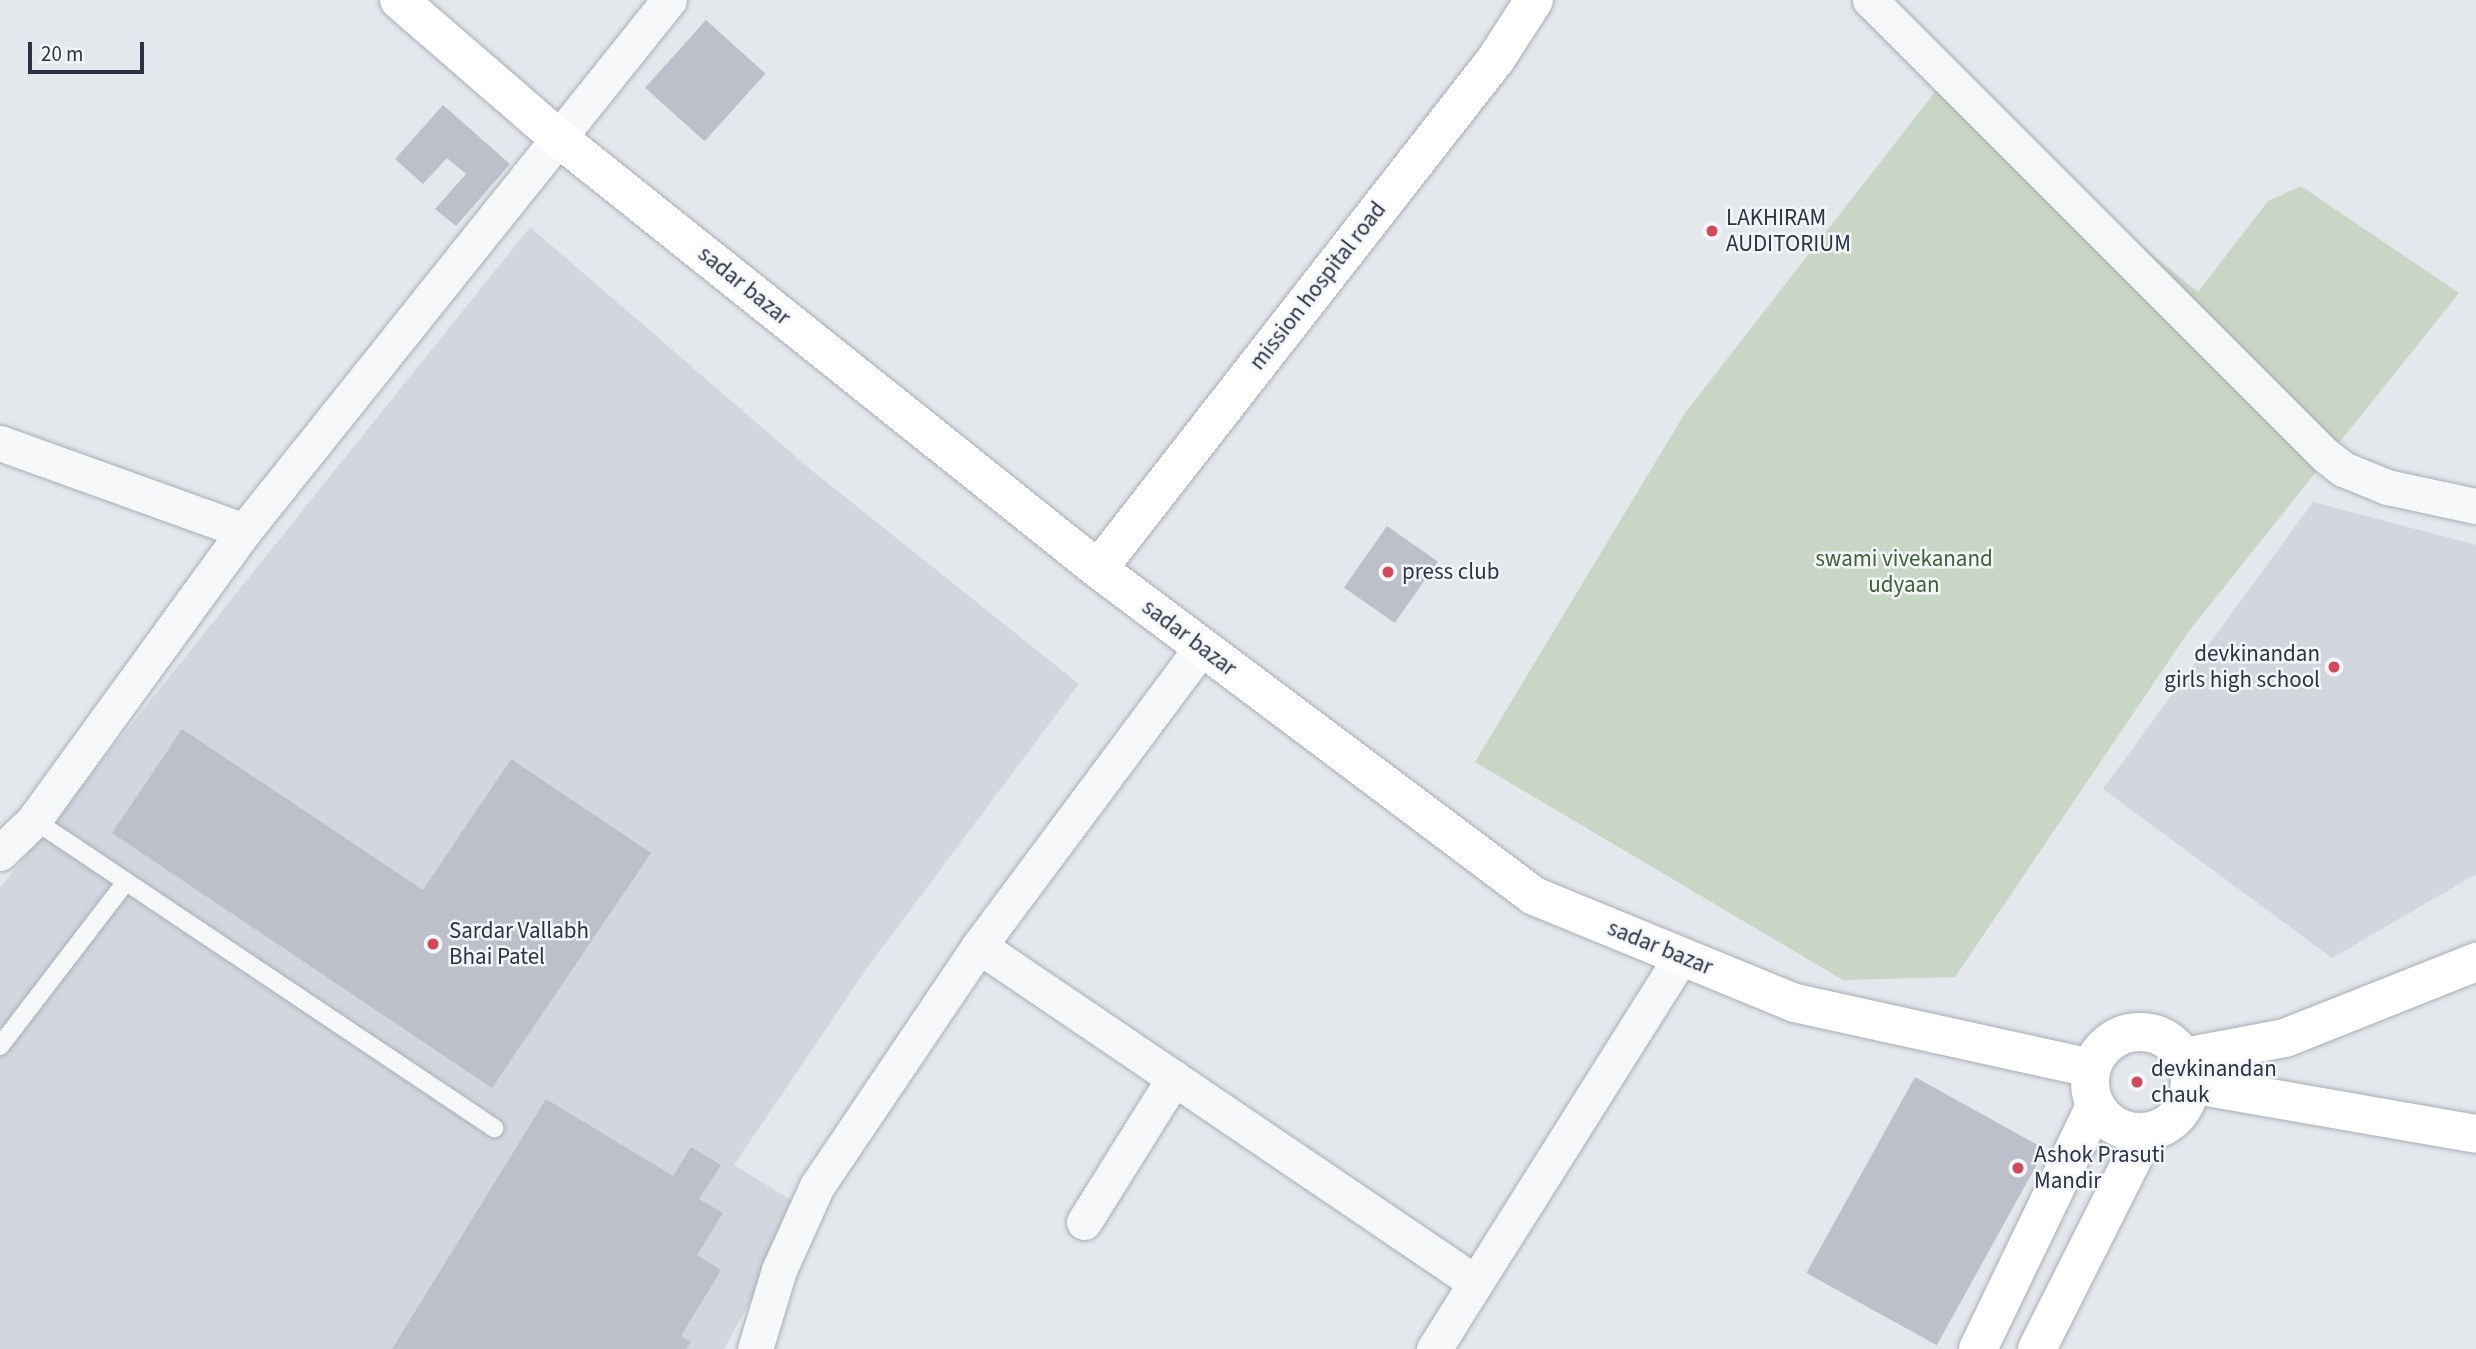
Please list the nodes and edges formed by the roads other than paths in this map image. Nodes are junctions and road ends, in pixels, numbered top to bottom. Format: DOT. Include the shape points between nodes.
graph roads {
  1 [pos="399,0"];
  2 [pos="669,0"];
  3 [pos="1534,0"];
  4 [pos="1870,0"];
  5 [pos="556,136"];
  6 [pos="0,443"];
  7 [pos="2476,506"];
  8 [pos="244,531"];
  9 [pos="1098,569"];
  10 [pos="1202,647"];
  11 [pos="34,820"];
  12 [pos="0,853"];
  13 [pos="126,882"];
  14 [pos="979,946"];
  15 [pos="1681,957"];
  16 [pos="2476,962"];
  17 [pos="0,1046"];
  18 [pos="2091,1068"];
  19 [pos="2187,1070"];
  20 [pos="1174,1078"];
  21 [pos="2095,1107"];
  22 [pos="494,1128"];
  23 [pos="2146,1132"];
  24 [pos="2476,1134"];
  25 [pos="1084,1222"];
  26 [pos="1476,1283"];
  27 [pos="754,1349"];
  28 [pos="1433,1349"];
  29 [pos="1978,1349"];
  30 [pos="2037,1349"];
  1 -- 5 [label="main road, sadar bazar"];
  2 -- 5 [label="street"];
  3 -- 9 [label="main road, mission hospital road" via="1496,59"];
  4 -- 7 [label="street" via="2325,455 2343,469 2387,487"];
  5 -- 8 [label="street"];
  5 -- 9 [label="main road, sadar bazar"];
  6 -- 8 [label="street"];
  8 -- 11 [label="street"];
  9 -- 10 [label="main road, sadar bazar"];
  10 -- 14 [label="street"];
  10 -- 15 [label="main road, sadar bazar" via="1534,896"];
  11 -- 12 [label="street"];
  11 -- 13 [label="lane"];
  13 -- 17 [label="lane"];
  13 -- 22 [label="lane"];
  14 -- 20 [label="street"];
  14 -- 27 [label="street" via="817,1186 779,1270"];
  15 -- 18 [label="main road, sadar bazar" via="1795,1003"];
  15 -- 26 [label="street"];
  16 -- 19 [label="main road" via="2285,1038"];
  18 -- 19 [label="main road" via="2107,1044 2133,1031 2154,1032"];
  18 -- 21 [label="main road" via="2088,1087"];
  19 -- 23 [label="main road" via="2180,1113 2165,1126"];
  19 -- 24 [label="main road"];
  20 -- 25 [label="street"];
  20 -- 26 [label="street"];
  21 -- 23 [label="main road" via="2126,1131"];
  21 -- 29 [label="main road"];
  23 -- 30 [label="main road"];
  26 -- 28 [label="street"];
}
